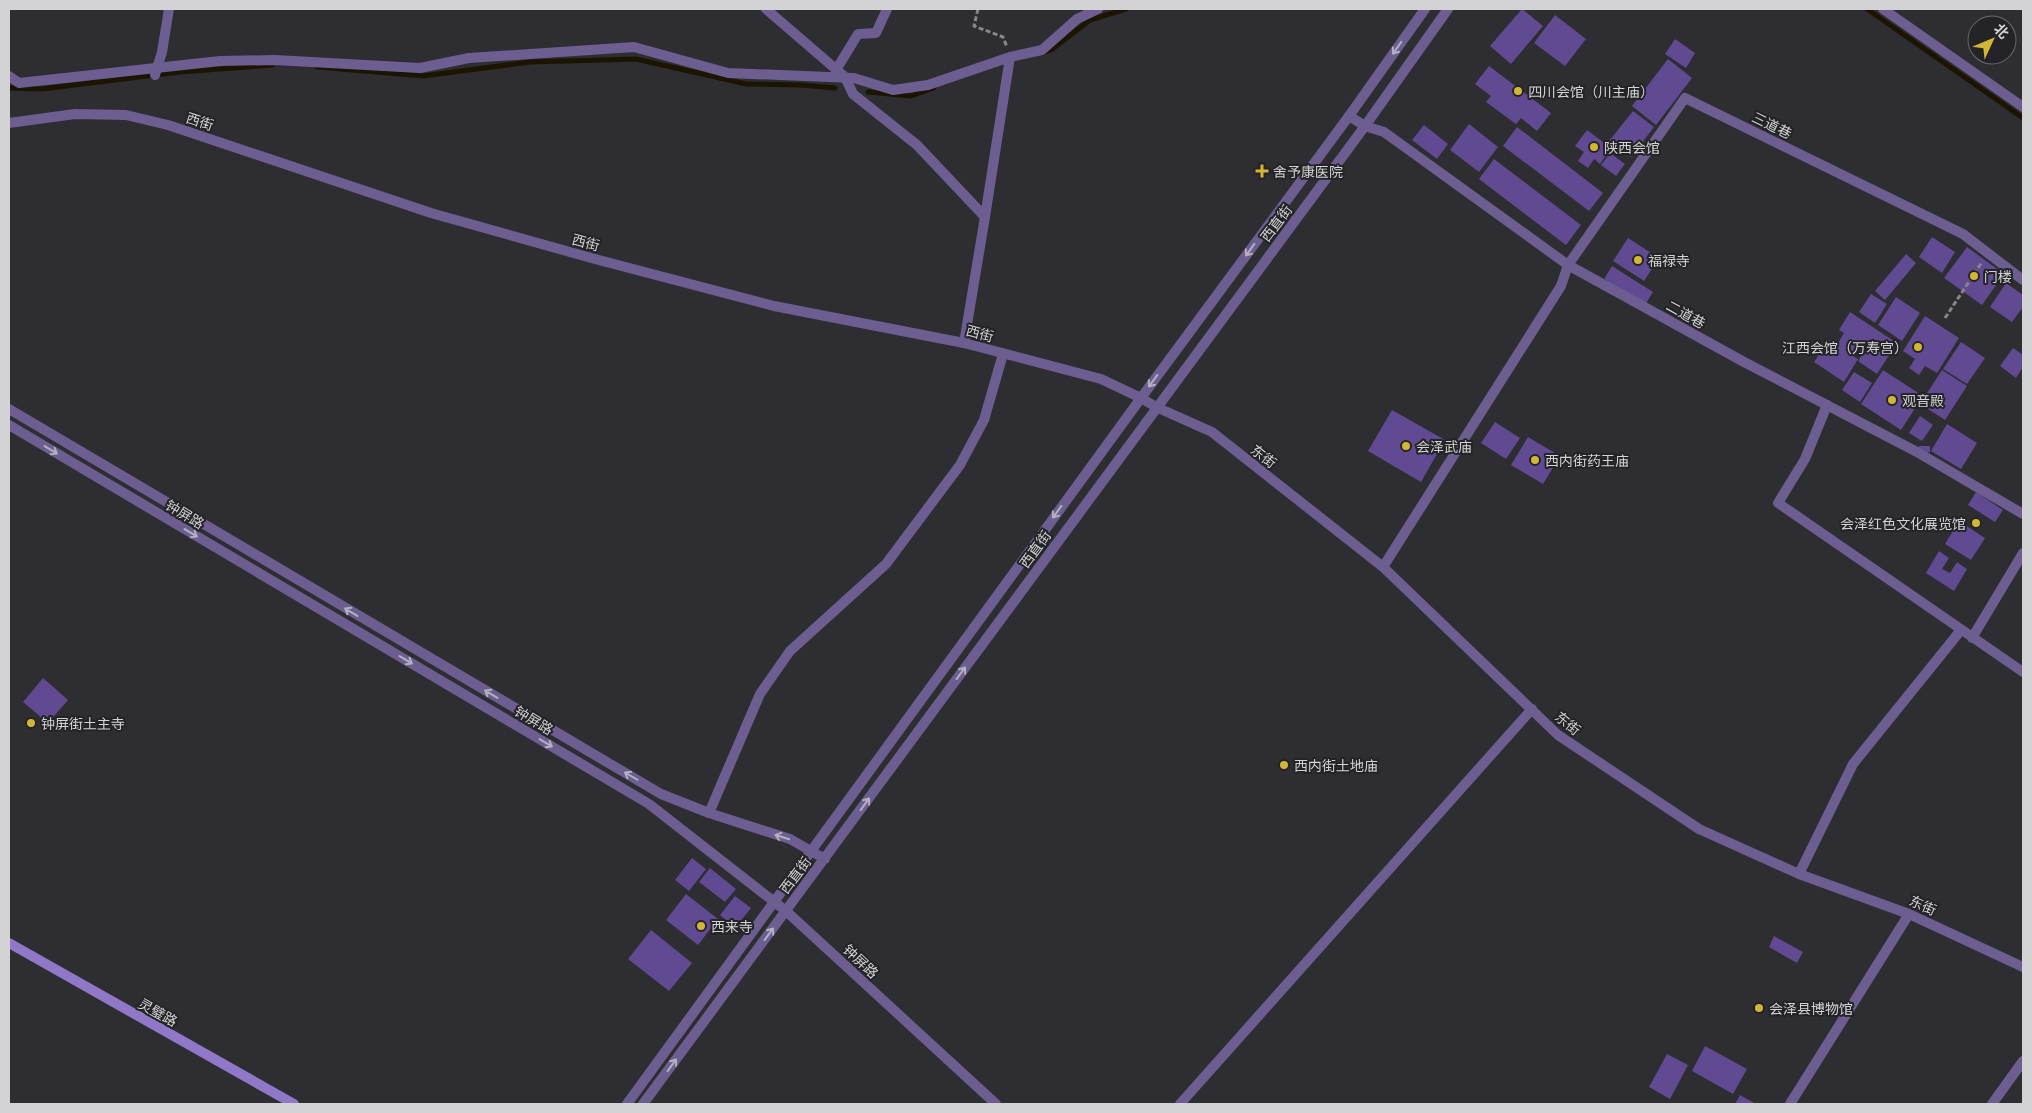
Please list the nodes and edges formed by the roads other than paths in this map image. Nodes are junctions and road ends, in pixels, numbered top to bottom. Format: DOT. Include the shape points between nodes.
graph roads {
  1 [pos="170,9"];
  2 [pos="766,9"];
  3 [pos="887,9"];
  4 [pos="1426,9"];
  5 [pos="1448,9"];
  6 [pos="1883,9"];
  7 [pos="1092,10"];
  8 [pos="1010,57"];
  9 [pos="836,70"];
  10 [pos="156,72"];
  11 [pos="9,76"];
  12 [pos="845,77"];
  13 [pos="2023,107"];
  14 [pos="1349,116"];
  15 [pos="9,123"];
  16 [pos="1364,126"];
  17 [pos="984,217"];
  18 [pos="1568,265"];
  19 [pos="2023,280"];
  20 [pos="964,343"];
  21 [pos="1003,354"];
  22 [pos="1141,398"];
  23 [pos="1827,405"];
  24 [pos="1156,407"];
  25 [pos="9,409"];
  26 [pos="9,425"];
  27 [pos="2023,514"];
  28 [pos="2023,553"];
  29 [pos="1383,566"];
  30 [pos="1962,630"];
  31 [pos="1972,638"];
  32 [pos="2023,672"];
  33 [pos="1532,709"];
  34 [pos="709,813"];
  35 [pos="810,851"];
  36 [pos="825,859"];
  37 [pos="1799,874"];
  38 [pos="774,901"];
  39 [pos="786,911"];
  40 [pos="1910,914"];
  41 [pos="9,943"];
  42 [pos="2023,967"];
  43 [pos="2023,1061"];
  44 [pos="294,1104"];
  45 [pos="627,1104"];
  46 [pos="643,1104"];
  47 [pos="996,1104"];
  48 [pos="1180,1104"];
  49 [pos="1790,1104"];
  50 [pos="1992,1104"];
  1 -- 10 [label="street"];
  2 -- 9 [label="street"];
  3 -- 9 [label="street" via="876,33 858,34"];
  4 -- 14 [label="street, 西直街, one-way"];
  5 -- 16 [label="street, 西直街"];
  6 -- 13 [label="street"];
  7 -- 8 [label="street" via="1042,50"];
  8 -- 12 [label="street" via="928,85 893,90"];
  8 -- 17 [label="street"];
  9 -- 12 [label="street"];
  10 -- 11 [label="street" via="19,83"];
  10 -- 12 [label="street" via="220,61 275,60 420,68 470,58 634,47 728,73"];
  12 -- 17 [label="street" via="853,94 917,145"];
  14 -- 16 [label="street, 二道巷"];
  14 -- 22 [label="street, 西直街, one-way"];
  15 -- 20 [label="street, 西街" via="75,114 126,115 186,131 431,213 594,259 774,306"];
  16 -- 18 [label="street, 二道巷" via="1384,132"];
  16 -- 24 [label="street, 西直街"];
  17 -- 20 [label="street"];
  18 -- 19 [label="street, 三道巷" via="1685,98 1963,234"];
  18 -- 23 [label="street, 二道巷"];
  18 -- 29 [label="street" via="1561,286"];
  20 -- 21 [label="street, 西街"];
  21 -- 22 [label="street, 西街" via="1101,379"];
  21 -- 34 [label="street" via="984,420 960,465 886,564 790,652 760,694"];
  22 -- 24 [label="street, 西街"];
  22 -- 35 [label="street, 西直街, one-way"];
  23 -- 27 [label="street, 二道巷" via="1917,452"];
  23 -- 30 [label="street" via="1805,459 1778,503"];
  24 -- 29 [label="street, 东街" via="1212,432"];
  36 -- 24 [label="street, 西直街, one-way"];
  34 -- 25 [label="street, 钟屏路, one-way" via="660,794"];
  26 -- 38 [label="street, 钟屏路, one-way" via="649,804"];
  28 -- 31 [label="street"];
  29 -- 33 [label="street, 东街"];
  30 -- 31 [label="street"];
  30 -- 37 [label="street" via="1853,764"];
  31 -- 32 [label="street"];
  33 -- 37 [label="street, 东街" via="1558,735 1699,829"];
  33 -- 48 [label="street"];
  35 -- 34 [label="street, 钟屏路, one-way" via="790,839"];
  35 -- 36 [label="street, 钟屏路"];
  35 -- 38 [label="street, 西直街"];
  36 -- 39 [label="street, 西直街"];
  37 -- 40 [label="street, 东街"];
  38 -- 39 [label="street, 钟屏路"];
  38 -- 45 [label="street, 西直街"];
  46 -- 39 [label="street, 西直街, one-way"];
  39 -- 47 [label="street, 钟屏路"];
  40 -- 42 [label="street, 东街"];
  40 -- 49 [label="street"];
  41 -- 44 [label="main road, 灵璧路"];
  43 -- 50 [label="street"];
}
